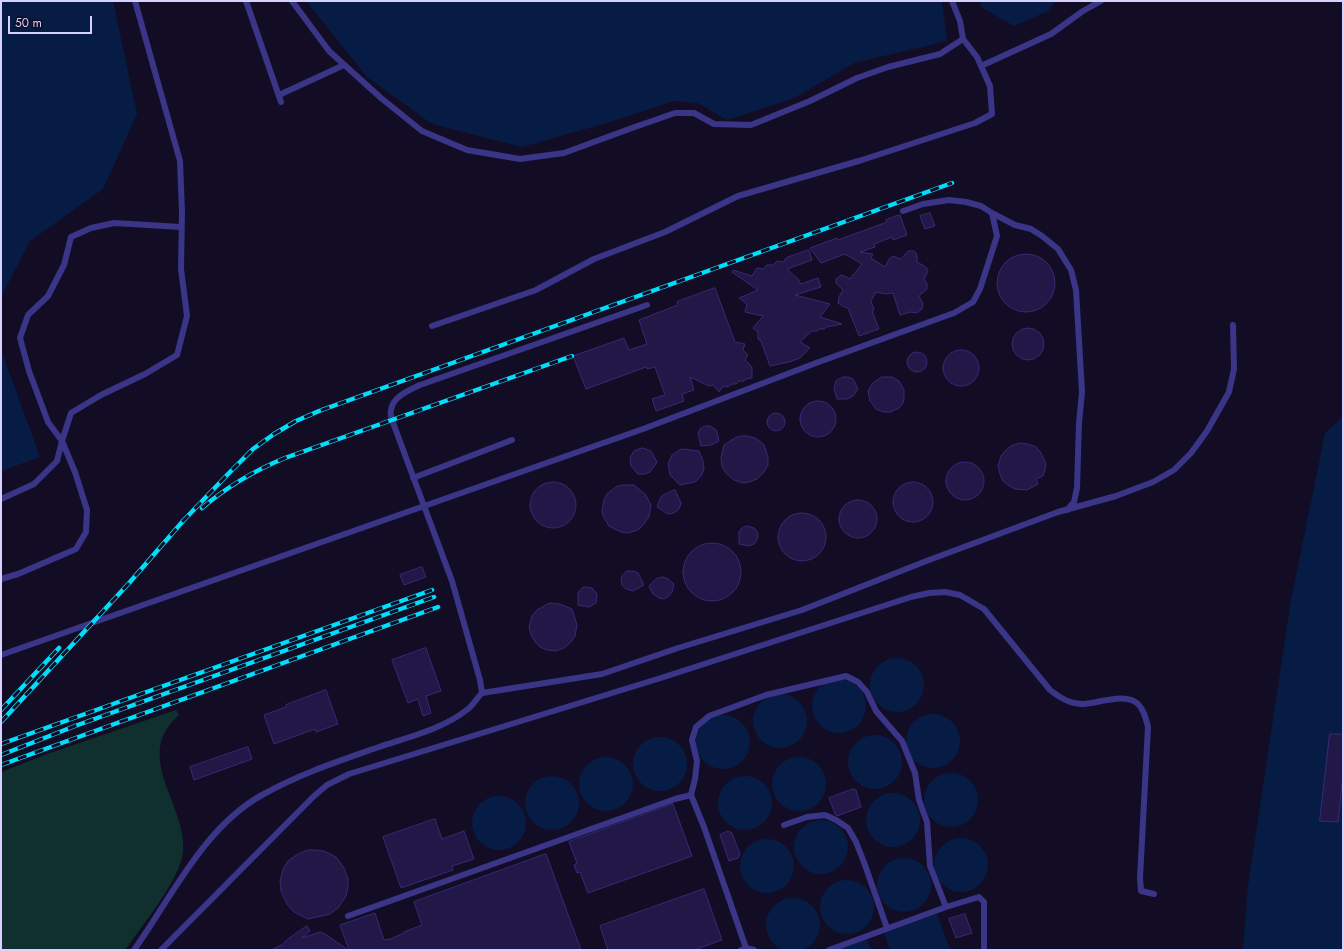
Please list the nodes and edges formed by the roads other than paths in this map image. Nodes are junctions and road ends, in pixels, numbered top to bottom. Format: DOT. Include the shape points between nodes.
graph roads {
  1 [pos="135,1"];
  2 [pos="246,1"];
  3 [pos="292,1"];
  4 [pos="952,1"];
  5 [pos="1101,1"];
  6 [pos="963,39"];
  7 [pos="344,65"];
  8 [pos="981,66"];
  9 [pos="279,95"];
  10 [pos="282,102"];
  11 [pos="903,212"];
  12 [pos="992,213"];
  13 [pos="181,227"];
  14 [pos="647,305"];
  15 [pos="1233,325"];
  16 [pos="432,326"];
  17 [pos="512,440"];
  18 [pos="62,441"];
  19 [pos="414,478"];
  20 [pos="1,499"];
  21 [pos="424,507"];
  22 [pos="1067,510"];
  23 [pos="1,580"];
  24 [pos="1,656"];
  25 [pos="482,693"];
  26 [pos="691,795"];
  27 [pos="784,826"];
  28 [pos="1154,894"];
  29 [pos="946,907"];
  30 [pos="348,916"];
  31 [pos="887,928"];
  32 [pos="743,949"];
  33 [pos="134,950"];
  34 [pos="161,950"];
  35 [pos="754,950"];
  36 [pos="829,950"];
  37 [pos="984,950"];
  1 -- 13 [label="lane" via="180,161"];
  2 -- 9 [label="lane"];
  3 -- 7 [label="lane" via="329,51"];
  4 -- 6 [label="lane" via="960,21"];
  5 -- 8 [label="lane" via="1051,34"];
  6 -- 7 [label="lane" via="940,54 857,78 751,125 714,124 694,112 675,113 564,154 520,159 467,150 422,131"];
  6 -- 8 [label="lane"];
  7 -- 9 [label="lane"];
  8 -- 16 [label="lane" via="990,86 992,114 975,123 862,160 738,196 665,232 594,259 536,290"];
  9 -- 10 [label="lane"];
  11 -- 12 [label="lane" via="923,204 948,200 981,206"];
  12 -- 21 [label="lane" via="997,236 980,289 973,302 954,313 643,429"];
  12 -- 22 [label="lane" via="1042,236 1058,249 1071,270 1076,290 1082,392 1077,488 1074,502"];
  13 -- 18 [label="lane" via="181,269 187,316 177,355 71,412"];
  13 -- 18 [label="lane" via="114,223 91,228 72,237 64,265 48,296 28,315 20,338 48,422"];
  14 -- 19 [label="lane" via="403,393 390,409"];
  15 -- 22 [label="lane" via="1234,369 1229,392 1191,453 1174,470 1153,482"];
  17 -- 19 [label="lane"];
  18 -- 20 [label="lane" via="57,462 34,484"];
  18 -- 23 [label="lane" via="87,510 86,532 76,549"];
  19 -- 21 [label="lane"];
  21 -- 24 [label="lane"];
  21 -- 25 [label="lane" via="452,581"];
  22 -- 25 [label="lane" via="802,610 602,674"];
  25 -- 33 [label="lane" via="469,708 446,724 294,778 238,810 189,867"];
  26 -- 29 [label="lane" via="697,761 692,740 696,727 708,716 766,695 846,676 858,682 867,692 876,711 902,741 915,773 918,800 926,822 930,866"];
  26 -- 30 [label="lane"];
  26 -- 32 [label="lane"];
  27 -- 31 [label="lane" via="806,817 825,815 848,828 865,865"];
  28 -- 34 [label="lane" via="1141,891 1148,727 1138,703 1129,699 1083,704 1059,698 984,609 960,595 945,592 911,597 349,774 327,785 293,816"];
  29 -- 31 [label="lane"];
  29 -- 37 [label="lane" via="979,897 984,902"];
  31 -- 36 [label="lane"];
  32 -- 35 [label="lane"];
}
